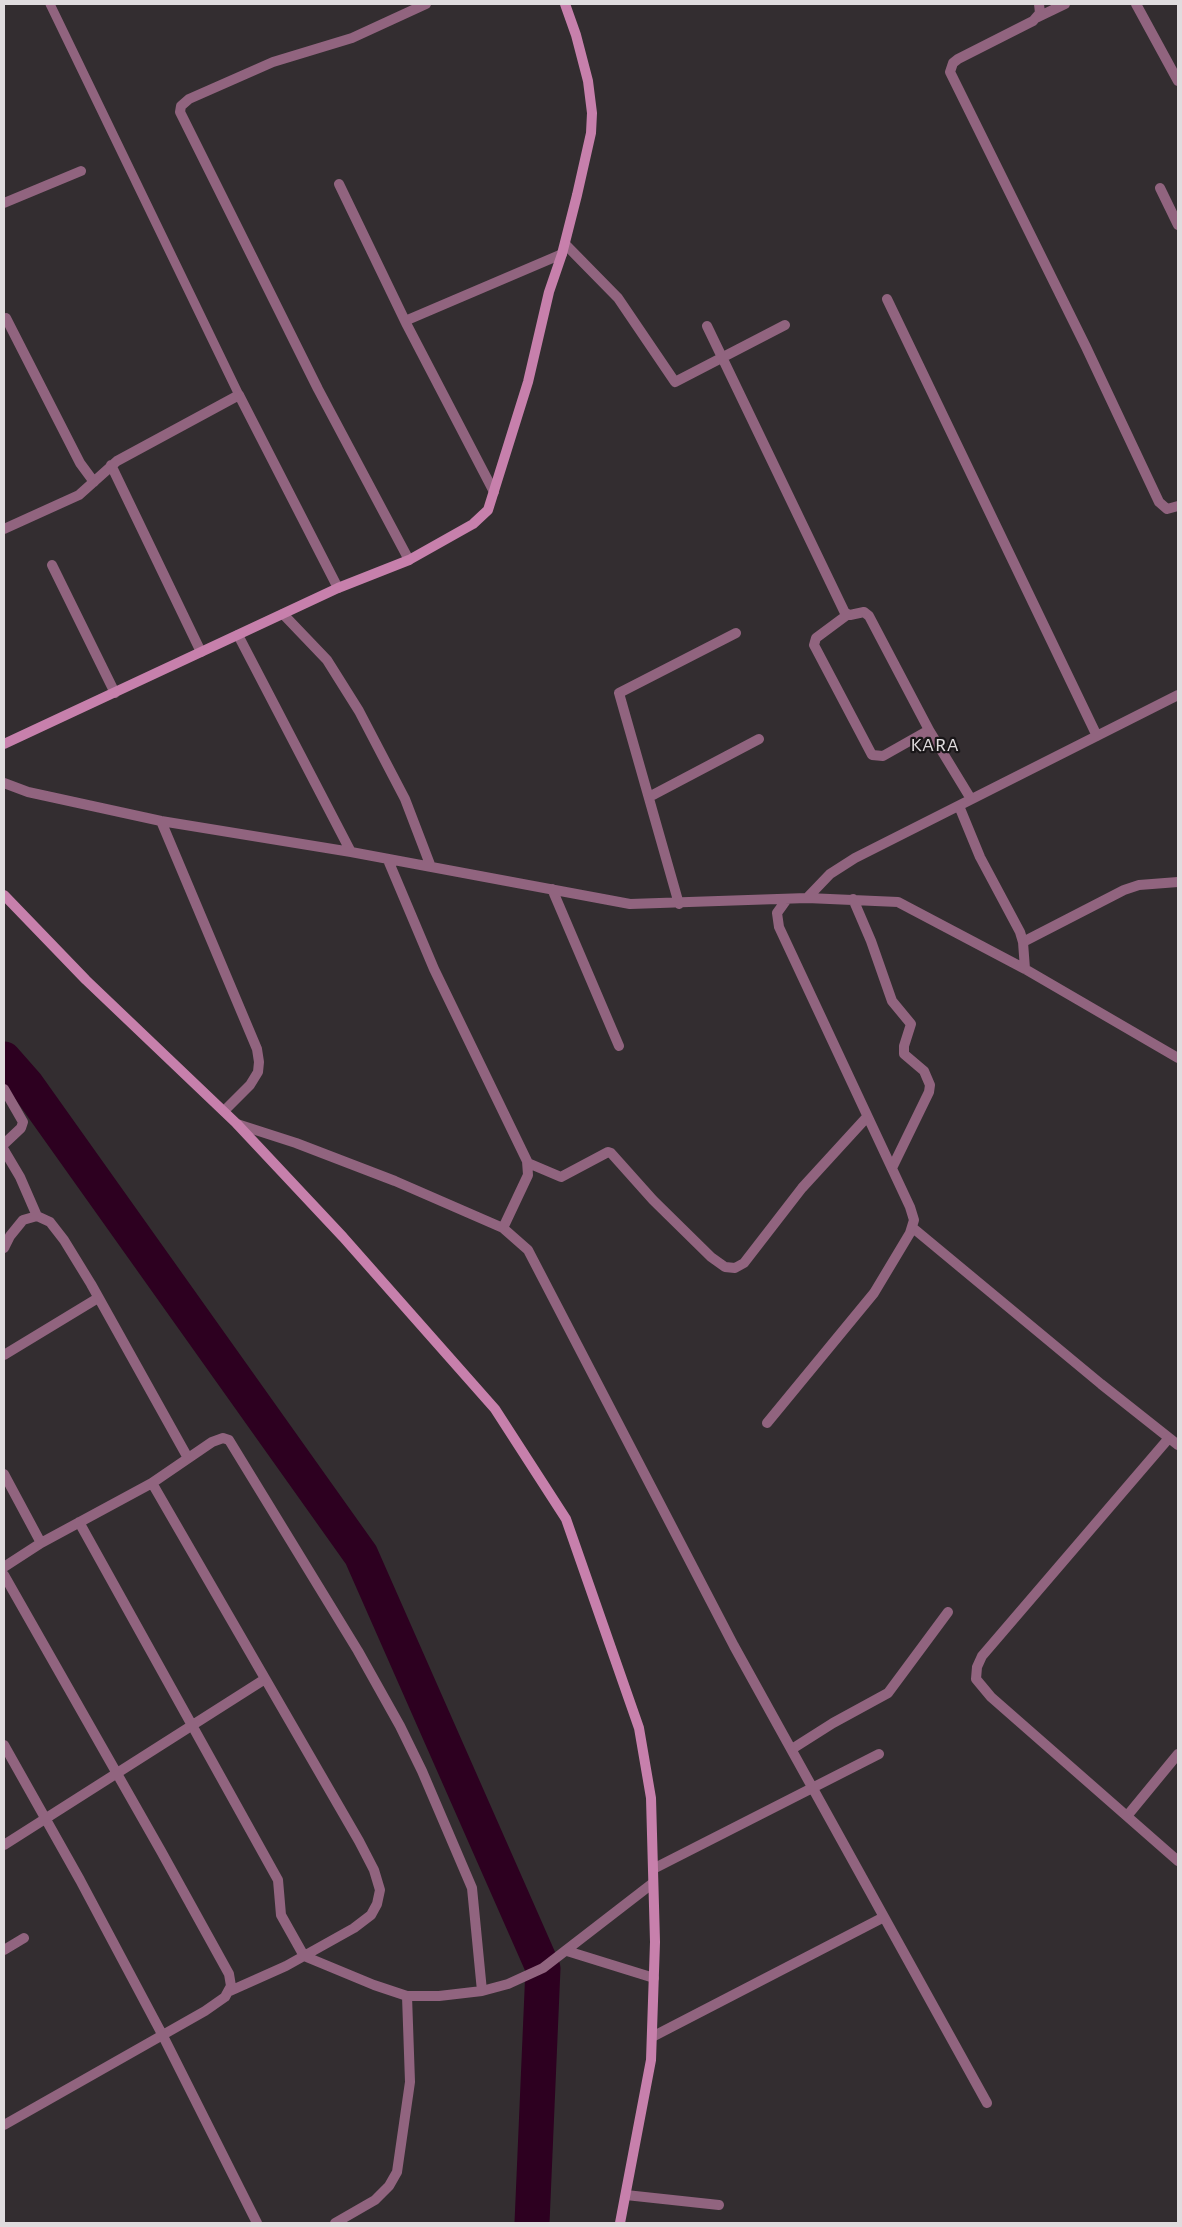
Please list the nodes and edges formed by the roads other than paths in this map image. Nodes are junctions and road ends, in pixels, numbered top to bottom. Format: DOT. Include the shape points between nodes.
graph roads {
  1 [pos="50,4"];
  2 [pos="426,4"];
  3 [pos="565,4"];
  4 [pos="1040,4"];
  5 [pos="1065,4"];
  6 [pos="1136,4"];
  7 [pos="1038,17"];
  8 [pos="1178,81"];
  9 [pos="81,171"];
  10 [pos="338,184"];
  11 [pos="1160,188"];
  12 [pos="4,203"];
  13 [pos="1178,225"];
  14 [pos="565,244"];
  15 [pos="562,254"];
  16 [pos="887,299"];
  17 [pos="6,318"];
  18 [pos="405,321"];
  19 [pos="786,324"];
  20 [pos="707,326"];
  21 [pos="722,357"];
  22 [pos="239,395"];
  23 [pos="111,465"];
  24 [pos="94,482"];
  25 [pos="494,492"];
  26 [pos="1178,506"];
  27 [pos="4,529"];
  28 [pos="409,560"];
  29 [pos="52,565"];
  30 [pos="338,588"];
  31 [pos="283,614"];
  32 [pos="847,615"];
  33 [pos="736,633"];
  34 [pos="238,635"];
  35 [pos="201,652"];
  36 [pos="115,693"];
  37 [pos="1178,695"];
  38 [pos="929,730"];
  39 [pos="1097,736"];
  40 [pos="759,739"];
  41 [pos="4,744"];
  42 [pos="4,783"];
  43 [pos="649,796"];
  44 [pos="971,799"];
  45 [pos="959,806"];
  46 [pos="162,822"];
  47 [pos="351,852"];
  48 [pos="388,860"];
  49 [pos="431,867"];
  50 [pos="1178,882"];
  51 [pos="552,889"];
  52 [pos="4,895"];
  53 [pos="807,898"];
  54 [pos="788,899"];
  55 [pos="853,900"];
  56 [pos="679,904"];
  57 [pos="1023,942"];
  58 [pos="1025,969"];
  59 [pos="619,1046"];
  60 [pos="1178,1058"];
  61 [pos="4,1089"];
  62 [pos="224,1111"];
  63 [pos="867,1117"];
  64 [pos="237,1124"];
  65 [pos="4,1144"];
  66 [pos="4,1150"];
  67 [pos="528,1163"];
  68 [pos="892,1168"];
  69 [pos="37,1216"];
  70 [pos="503,1228"];
  71 [pos="912,1228"];
  72 [pos="4,1248"];
  73 [pos="98,1298"];
  74 [pos="4,1355"];
  75 [pos="767,1423"];
  76 [pos="1169,1438"];
  77 [pos="1178,1445"];
  78 [pos="188,1458"];
  79 [pos="4,1474"];
  80 [pos="152,1483"];
  81 [pos="79,1522"];
  82 [pos="42,1543"];
  83 [pos="4,1567"];
  84 [pos="4,1575"];
  85 [pos="948,1612"];
  86 [pos="265,1678"];
  87 [pos="190,1724"];
  88 [pos="4,1745"];
  89 [pos="792,1749"];
  90 [pos="879,1754"];
  91 [pos="1178,1754"];
  92 [pos="114,1772"];
  93 [pos="814,1788"];
  94 [pos="1127,1816"];
  95 [pos="46,1819"];
  96 [pos="4,1845"];
  97 [pos="1178,1861"];
  98 [pos="653,1869"];
  99 [pos="653,1883"];
  100 [pos="884,1918"];
  101 [pos="24,1938"];
  102 [pos="4,1950"];
  103 [pos="567,1951"];
  104 [pos="304,1956"];
  105 [pos="654,1978"];
  106 [pos="230,1991"];
  107 [pos="482,1991"];
  108 [pos="407,1996"];
  109 [pos="163,2036"];
  110 [pos="652,2037"];
  111 [pos="987,2103"];
  112 [pos="4,2125"];
  113 [pos="626,2195"];
  114 [pos="719,2205"];
  115 [pos="257,2223"];
  116 [pos="335,2223"];
  117 [pos="620,2223"];
  1 -- 22 [label="lane"];
  2 -- 28 [label="street" via="352,38 273,62 189,99 181,106 180,112 318,389"];
  3 -- 14 [label="street" via="588,82 592,113 591,133"];
  4 -- 7 [label="street"];
  5 -- 7 [label="street"];
  6 -- 8 [label="street"];
  7 -- 26 [label="street" via="958,59 950,72 1086,346 1159,502 1167,509"];
  9 -- 12 [label="street"];
  10 -- 18 [label="street"];
  11 -- 13 [label="street"];
  14 -- 15 [label="street"];
  14 -- 21 [label="street" via="618,298 673,380 679,381"];
  15 -- 18 [label="street"];
  15 -- 25 [label="street"];
  16 -- 39 [label="street"];
  17 -- 24 [label="street" via="80,463"];
  18 -- 25 [label="street"];
  19 -- 21 [label="street"];
  20 -- 21 [label="street"];
  21 -- 32 [label="street"];
  22 -- 23 [label="street"];
  22 -- 30 [label="street"];
  23 -- 24 [label="street"];
  23 -- 35 [label="street"];
  24 -- 27 [label="street" via="74,498"];
  25 -- 28 [label="street" via="488,510 473,524"];
  28 -- 30 [label="street"];
  29 -- 36 [label="street"];
  30 -- 31 [label="street"];
  31 -- 34 [label="street"];
  31 -- 49 [label="street" via="327,660 359,711 405,799"];
  32 -- 38 [label="street" via="867,614"];
  32 -- 38 [label="street" via="816,638 814,645 872,756 883,756"];
  33 -- 43 [label="street" via="620,692"];
  34 -- 35 [label="street"];
  34 -- 47 [label="street"];
  35 -- 36 [label="street"];
  36 -- 41 [label="street"];
  37 -- 39 [label="street"];
  38 -- 44 [label="street"];
  39 -- 44 [label="street"];
  40 -- 43 [label="street"];
  42 -- 46 [label="street" via="28,792"];
  43 -- 56 [label="street"];
  44 -- 45 [label="street"];
  45 -- 53 [label="street" via="835,870"];
  45 -- 57 [label="street"];
  46 -- 47 [label="street"];
  46 -- 62 [label="street" via="257,1049 258,1072 250,1085"];
  47 -- 48 [label="street"];
  48 -- 49 [label="street"];
  48 -- 67 [label="street" via="434,969"];
  49 -- 51 [label="street"];
  50 -- 57 [label="street" via="1139,885 1124,890"];
  51 -- 56 [label="street" via="637,905"];
  51 -- 59 [label="street"];
  52 -- 62 [label="street" via="86,980"];
  53 -- 54 [label="street"];
  53 -- 55 [label="street"];
  54 -- 56 [label="street"];
  54 -- 63 [label="street" via="777,913 779,928"];
  55 -- 58 [label="street" via="907,905"];
  55 -- 68 [label="street" via="892,1001 911,1024 904,1054 924,1070 930,1085 930,1092"];
  57 -- 58 [label="street"];
  58 -- 60 [label="street"];
  61 -- 65 [label="street" via="23,1122"];
  62 -- 64 [label="street"];
  63 -- 67 [label="street" via="802,1188 744,1263 735,1268 725,1267 711,1257 653,1200 612,1153 608,1152 561,1177"];
  63 -- 68 [label="street"];
  64 -- 70 [label="street" via="395,1181"];
  64 -- 98 [label="street" via="343,1237 495,1409 566,1519 639,1728 651,1798"];
  66 -- 69 [label="street"];
  67 -- 70 [label="street" via="528,1175"];
  68 -- 71 [label="street" via="912,1213"];
  69 -- 72 [label="street" via="23,1220"];
  69 -- 73 [label="street" via="50,1222 64,1240"];
  70 -- 89 [label="street" via="519,1240 534,1260 734,1646"];
  71 -- 75 [label="street" via="874,1293"];
  71 -- 76 [label="street"];
  73 -- 74 [label="street"];
  73 -- 78 [label="street"];
  76 -- 77 [label="street"];
  76 -- 94 [label="street" via="982,1656 977,1667 976,1679 991,1697"];
  78 -- 80 [label="street"];
  78 -- 107 [label="street" via="212,1442 223,1438 229,1440 400,1726 472,1888"];
  79 -- 82 [label="street"];
  80 -- 81 [label="street"];
  80 -- 86 [label="street"];
  81 -- 82 [label="street"];
  81 -- 87 [label="street"];
  82 -- 83 [label="street"];
  84 -- 92 [label="street"];
  85 -- 89 [label="street" via="888,1693"];
  86 -- 87 [label="street"];
  86 -- 104 [label="street" via="359,1841 380,1890 371,1915"];
  87 -- 92 [label="street"];
  87 -- 104 [label="street" via="278,1880 281,1915"];
  88 -- 95 [label="street"];
  89 -- 93 [label="street"];
  90 -- 93 [label="street"];
  91 -- 94 [label="street"];
  92 -- 95 [label="street"];
  92 -- 106 [label="street" via="229,1974"];
  93 -- 98 [label="street"];
  93 -- 100 [label="street"];
  94 -- 97 [label="street"];
  95 -- 96 [label="street"];
  95 -- 109 [label="street"];
  98 -- 99 [label="street"];
  99 -- 103 [label="street"];
  99 -- 105 [label="street"];
  100 -- 110 [label="street"];
  100 -- 111 [label="street"];
  101 -- 102 [label="street"];
  103 -- 105 [label="street"];
  103 -- 107 [label="street" via="543,1968 508,1984"];
  104 -- 106 [label="street"];
  104 -- 108 [label="street"];
  105 -- 110 [label="street"];
  106 -- 109 [label="street" via="205,2011"];
  107 -- 108 [label="street"];
  108 -- 116 [label="street" via="410,2082 397,2172 375,2200"];
  109 -- 112 [label="street"];
  109 -- 115 [label="street"];
  110 -- 113 [label="street" via="651,2060"];
  113 -- 114 [label="street"];
  113 -- 117 [label="street"];
}
